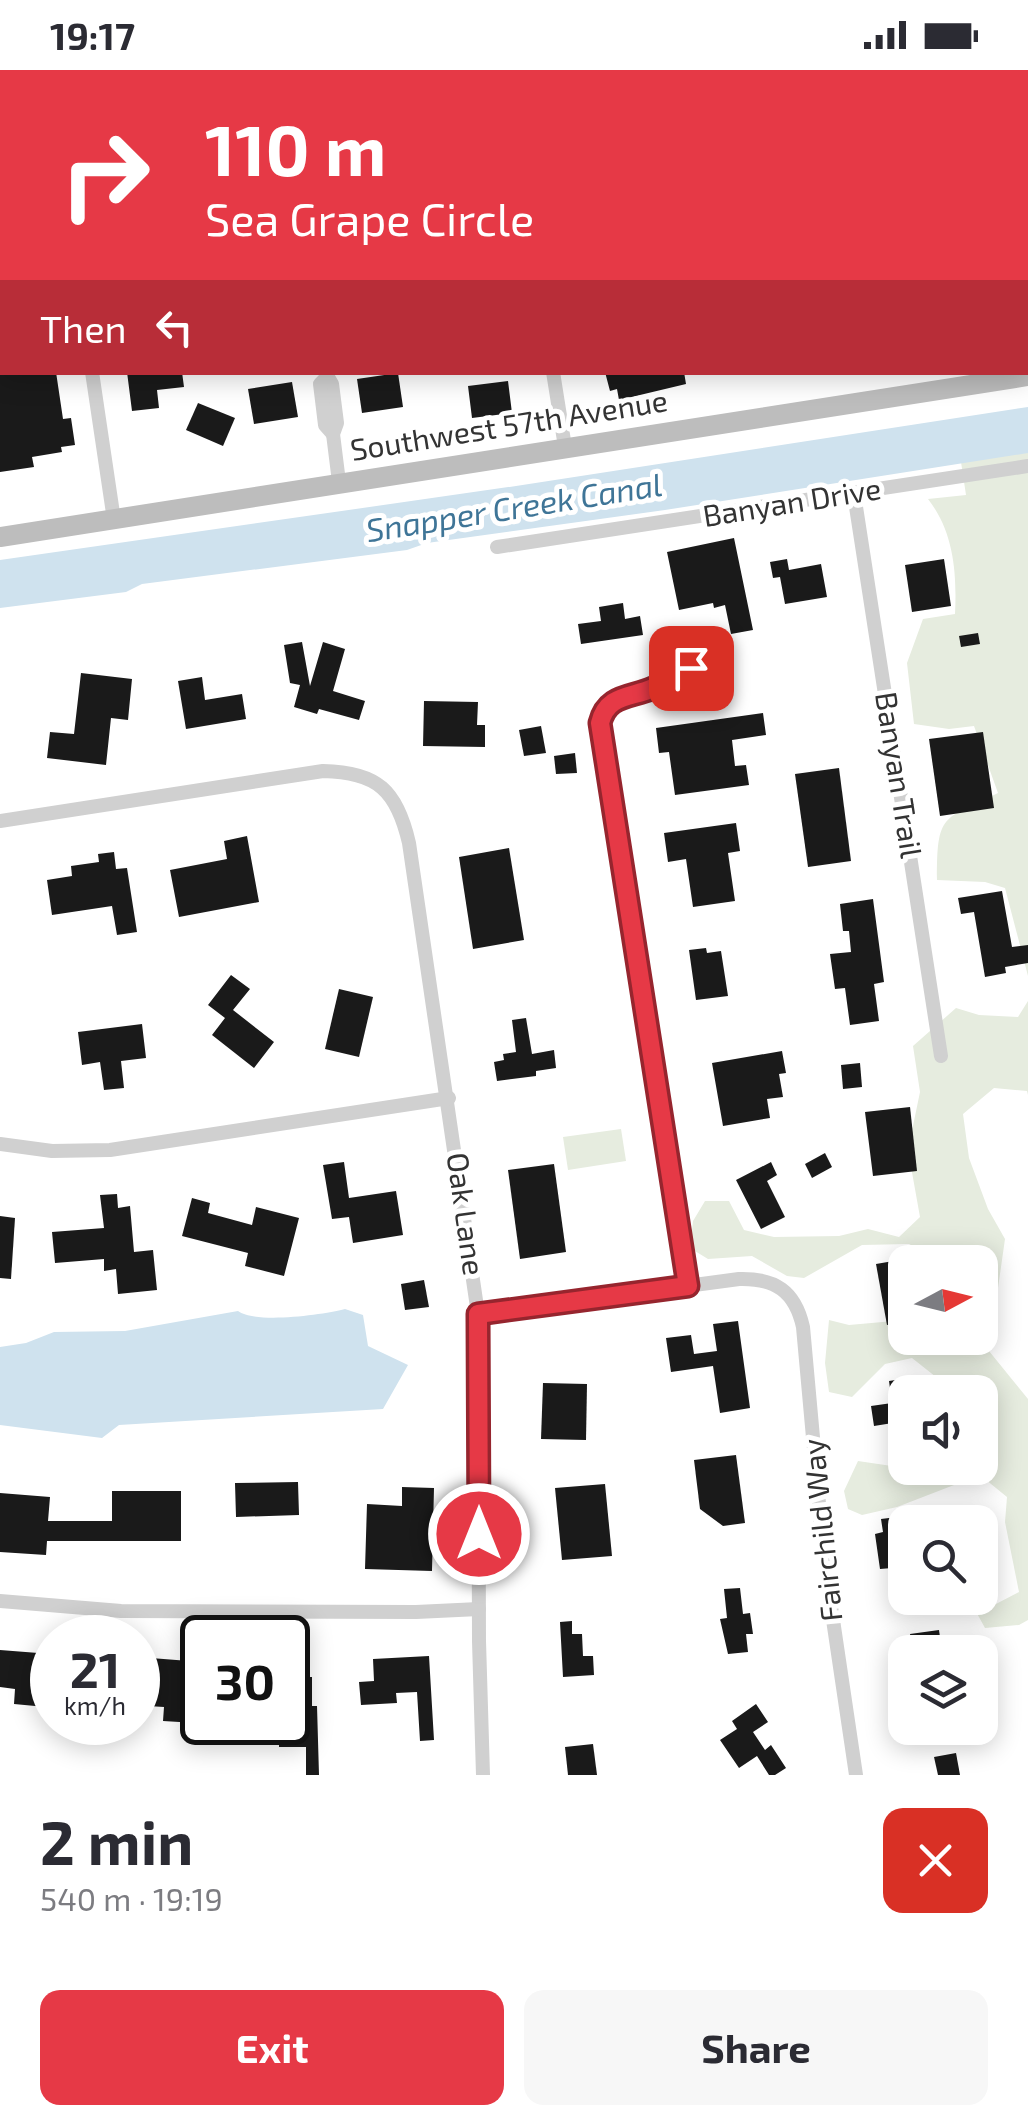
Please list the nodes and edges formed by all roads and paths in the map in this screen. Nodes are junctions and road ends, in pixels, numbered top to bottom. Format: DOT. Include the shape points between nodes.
graph roads {
  1 [pos="92,375"];
  2 [pos="553,375"];
  3 [pos="325,376"];
  4 [pos="1028,376"];
  5 [pos="565,447"];
  6 [pos="1028,466"];
  7 [pos="339,482"];
  8 [pos="854,494"];
  9 [pos="114,520"];
  10 [pos="0,537"];
  11 [pos="497,547"];
  12 [pos="691,668"];
  13 [pos="0,821"];
  14 [pos="941,1056"];
  15 [pos="449,1098"];
  16 [pos="0,1144"];
  17 [pos="688,1286"];
  18 [pos="478,1314"];
  19 [pos="0,1601"];
  20 [pos="480,1608"];
  21 [pos="483,1775"];
  22 [pos="856,1775"];
  1 -- 9 [label="street"];
  2 -- 5 [label="street"];
  3 -- 7 [label="street" via="332,384"];
  4 -- 5 [label="main road, Southwest 57th Avenue"];
  5 -- 7 [label="main road, Southwest 57th Avenue"];
  6 -- 8 [label="street, Banyan Drive"];
  7 -- 9 [label="main road, Southwest 57th Avenue"];
  8 -- 11 [label="street, Banyan Drive"];
  8 -- 14 [label="street, Banyan Trail"];
  9 -- 10 [label="main road, Southwest 57th Avenue"];
  12 -- 17 [label="street" via="614,701 600,723"];
  13 -- 15 [label="street, Oak Lane" via="307,772 351,773 380,784 394,800 410,842"];
  15 -- 16 [label="street" via="110,1150"];
  15 -- 18 [label="street, Oak Lane"];
  17 -- 18 [label="street"];
  17 -- 22 [label="street, Fairchild Way" via="768,1280 794,1301 804,1327 824,1559"];
  18 -- 20 [label="street, Oak Lane"];
  19 -- 20 [label="street" via="121,1611"];
  20 -- 21 [label="street, Oak Lane"];
}
